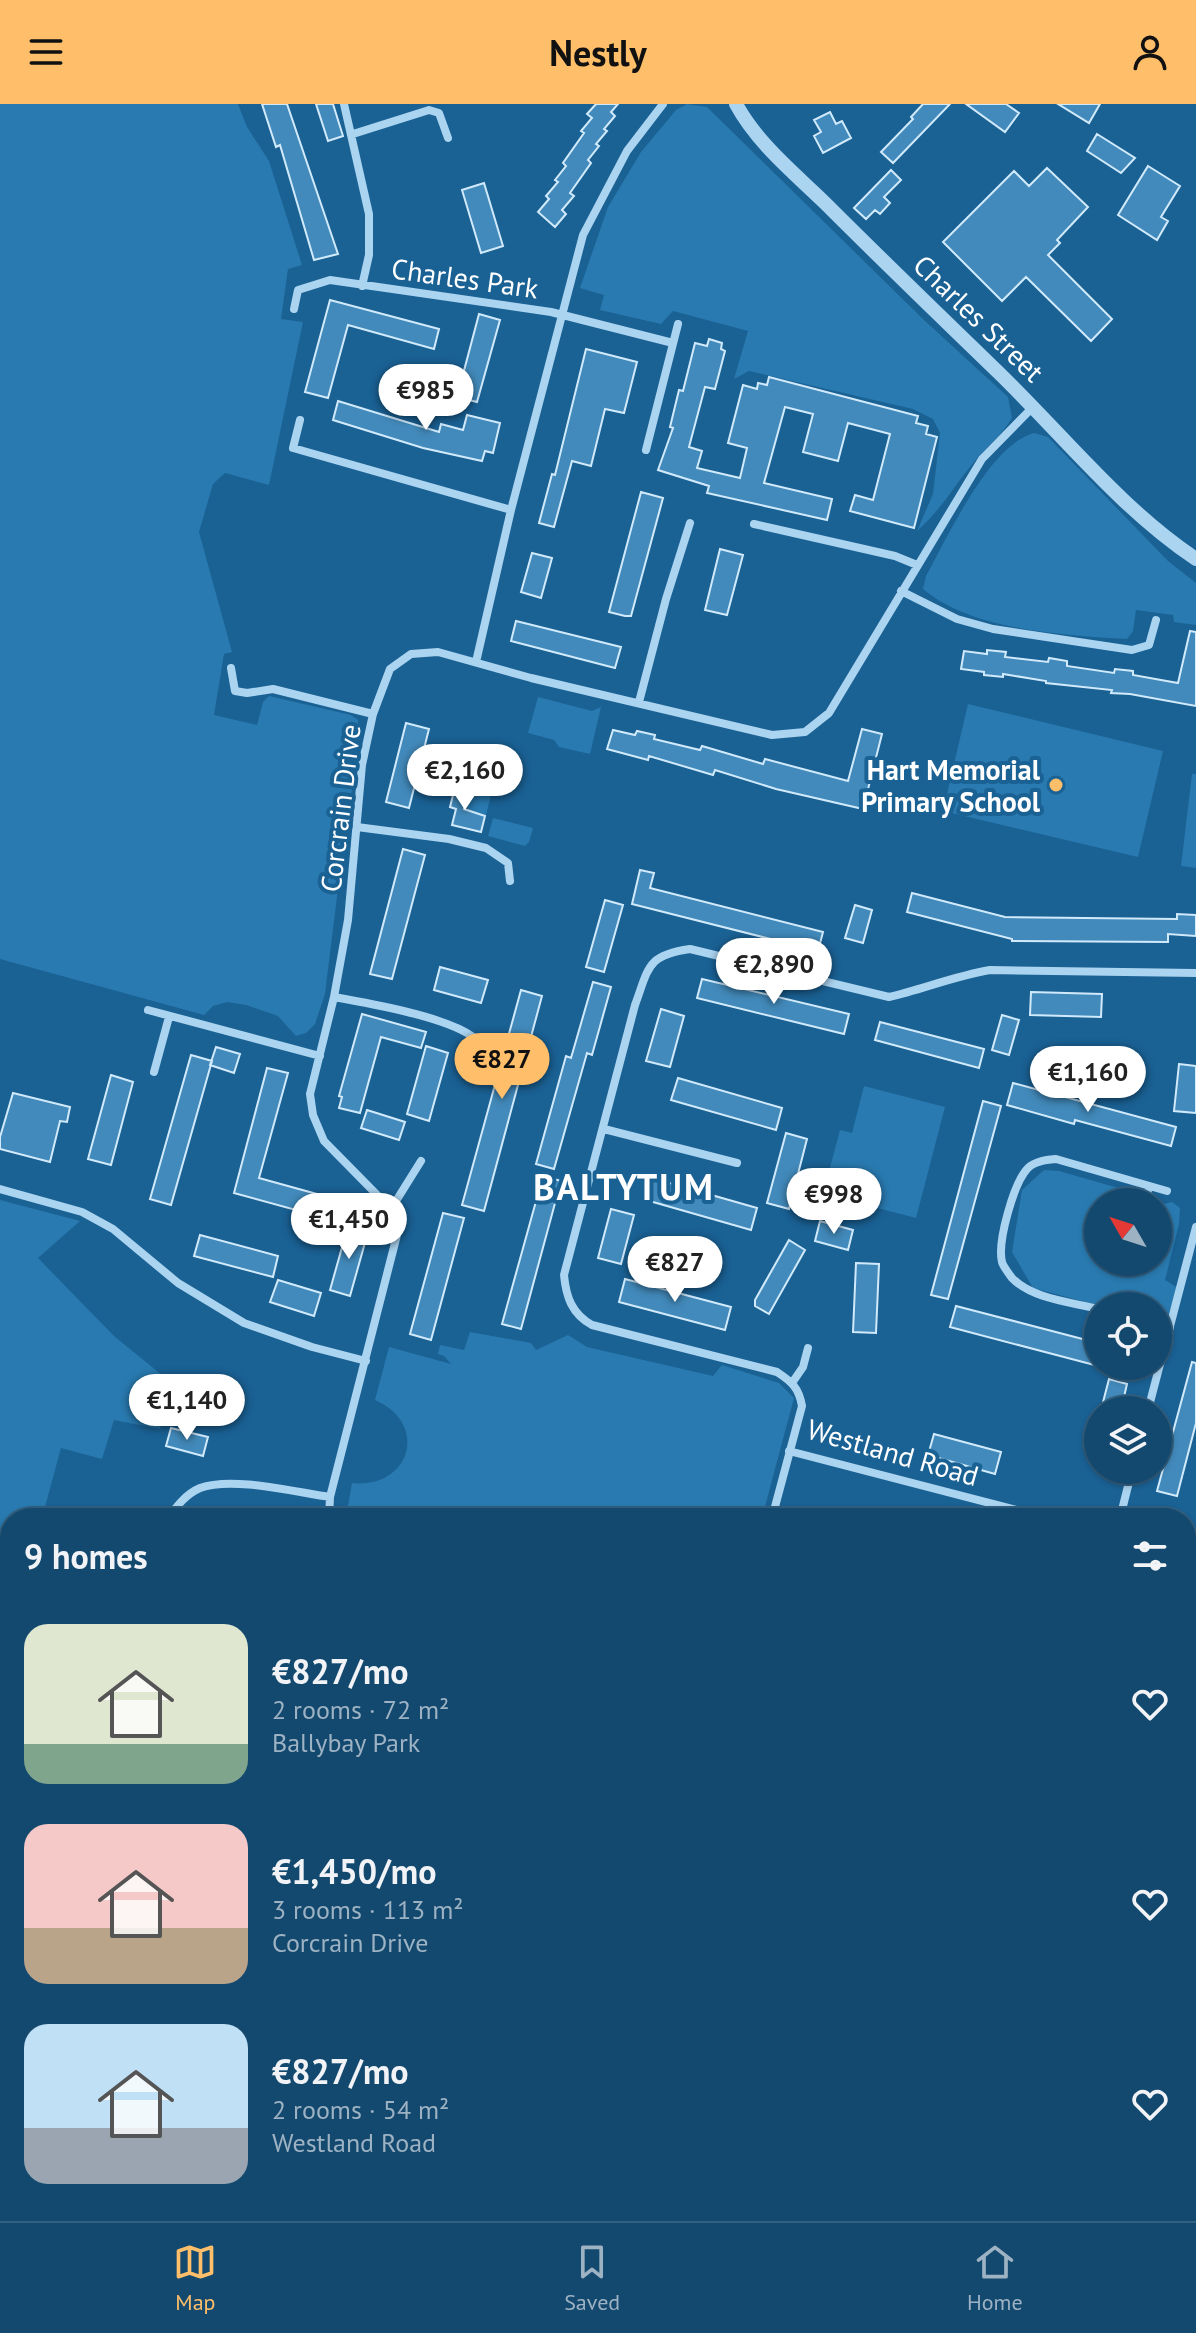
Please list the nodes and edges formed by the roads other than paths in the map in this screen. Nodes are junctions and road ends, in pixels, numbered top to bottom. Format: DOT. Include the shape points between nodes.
graph roads {
  1 [pos="344,104"];
  2 [pos="663,104"];
  3 [pos="736,104"];
  4 [pos="353,134"];
  5 [pos="448,138"];
  6 [pos="362,286"];
  7 [pos="294,309"];
  8 [pos="562,315"];
  9 [pos="678,324"];
  10 [pos="673,343"];
  11 [pos="1034,406"];
  12 [pos="300,420"];
  13 [pos="646,450"];
  14 [pos="511,510"];
  15 [pos="690,523"];
  16 [pos="754,524"];
  17 [pos="1196,559"];
  18 [pos="917,565"];
  19 [pos="901,591"];
  20 [pos="1156,620"];
  21 [pos="476,662"];
  22 [pos="231,668"];
  23 [pos="639,702"];
  24 [pos="373,714"];
  25 [pos="357,827"];
  26 [pos="510,881"];
  27 [pos="1196,973"];
  28 [pos="334,997"];
  29 [pos="148,1010"];
  30 [pos="169,1017"];
  31 [pos="320,1056"];
  32 [pos="470,1058"];
  33 [pos="154,1072"];
  34 [pos="604,1129"];
  35 [pos="421,1161"];
  36 [pos="737,1163"];
  37 [pos="1149,1186"];
  38 [pos="1156,1188"];
  39 [pos="0,1189"];
  40 [pos="391,1209"];
  41 [pos="1196,1227"];
  42 [pos="1084,1305"];
  43 [pos="1172,1320"];
  44 [pos="808,1348"];
  45 [pos="366,1361"];
  46 [pos="792,1383"];
  47 [pos="789,1451"];
  48 [pos="1128,1484"];
  49 [pos="330,1497"];
  50 [pos="175,1508"];
  51 [pos="329,1508"];
  52 [pos="775,1508"];
  53 [pos="1008,1508"];
  54 [pos="1122,1508"];
  1 -- 4 [label="street, Charles Park"];
  2 -- 8 [label="street" via="627,151 600,199 583,235"];
  3 -- 11 [label="street, Charles Street" via="793,172"];
  4 -- 5 [label="street" via="429,110 439,113"];
  4 -- 6 [label="street, Charles Park" via="369,214"];
  6 -- 7 [label="street, Charles Park" via="330,280 314,284 298,290"];
  6 -- 8 [label="street, Charles Park"];
  8 -- 10 [label="street, Charles Park"];
  8 -- 14 [label="street"];
  9 -- 10 [label="street"];
  10 -- 13 [label="street"];
  11 -- 17 [label="street, Charles Street" via="1152,528"];
  11 -- 18 [label="street, Corcrain Drive" via="982,459"];
  12 -- 14 [label="street" via="293,448"];
  14 -- 21 [label="street"];
  15 -- 23 [label="street"];
  16 -- 18 [label="street"];
  18 -- 19 [label="street, Corcrain Drive"];
  19 -- 20 [label="street" via="957,619 993,629 1132,650 1149,645"];
  19 -- 23 [label="street, Corcrain Drive" via="829,713 805,732 772,735"];
  21 -- 23 [label="street, Corcrain Drive"];
  21 -- 24 [label="street, Corcrain Drive" via="438,652 411,654 390,669"];
  22 -- 24 [label="street" via="235,691 273,689"];
  24 -- 25 [label="street, Corcrain Drive"];
  25 -- 26 [label="street" via="432,835 486,848 508,863"];
  25 -- 28 [label="street, Corcrain Drive"];
  27 -- 34 [label="street, Westland Road" via="990,970 889,997 690,949 671,952 656,958 648,969"];
  28 -- 31 [label="street, Corcrain Drive"];
  28 -- 32 [label="street" via="463,1030 473,1037"];
  29 -- 30 [label="street"];
  30 -- 31 [label="street"];
  30 -- 33 [label="street"];
  31 -- 40 [label="street, Corcrain Drive" via="310,1094 324,1141"];
  34 -- 36 [label="street"];
  34 -- 46 [label="street, Westland Road" via="564,1275 572,1307 592,1325 777,1372"];
  35 -- 40 [label="street"];
  37 -- 38 [label="street"];
  37 -- 42 [label="street" via="1056,1159 1029,1166 1017,1181 1002,1262 1030,1291"];
  39 -- 45 [label="street" via="82,1212 113,1229 178,1283 244,1323"];
  40 -- 45 [label="street" via="396,1247"];
  41 -- 43 [label="street"];
  44 -- 46 [label="street"];
  45 -- 49 [label="street"];
  46 -- 47 [label="street, Westland Road" via="802,1406"];
  47 -- 52 [label="street"];
  47 -- 53 [label="street, Westland Road"];
  48 -- 54 [label="street"];
  49 -- 50 [label="street" via="222,1482 197,1489"];
  49 -- 51 [label="street"];
}
